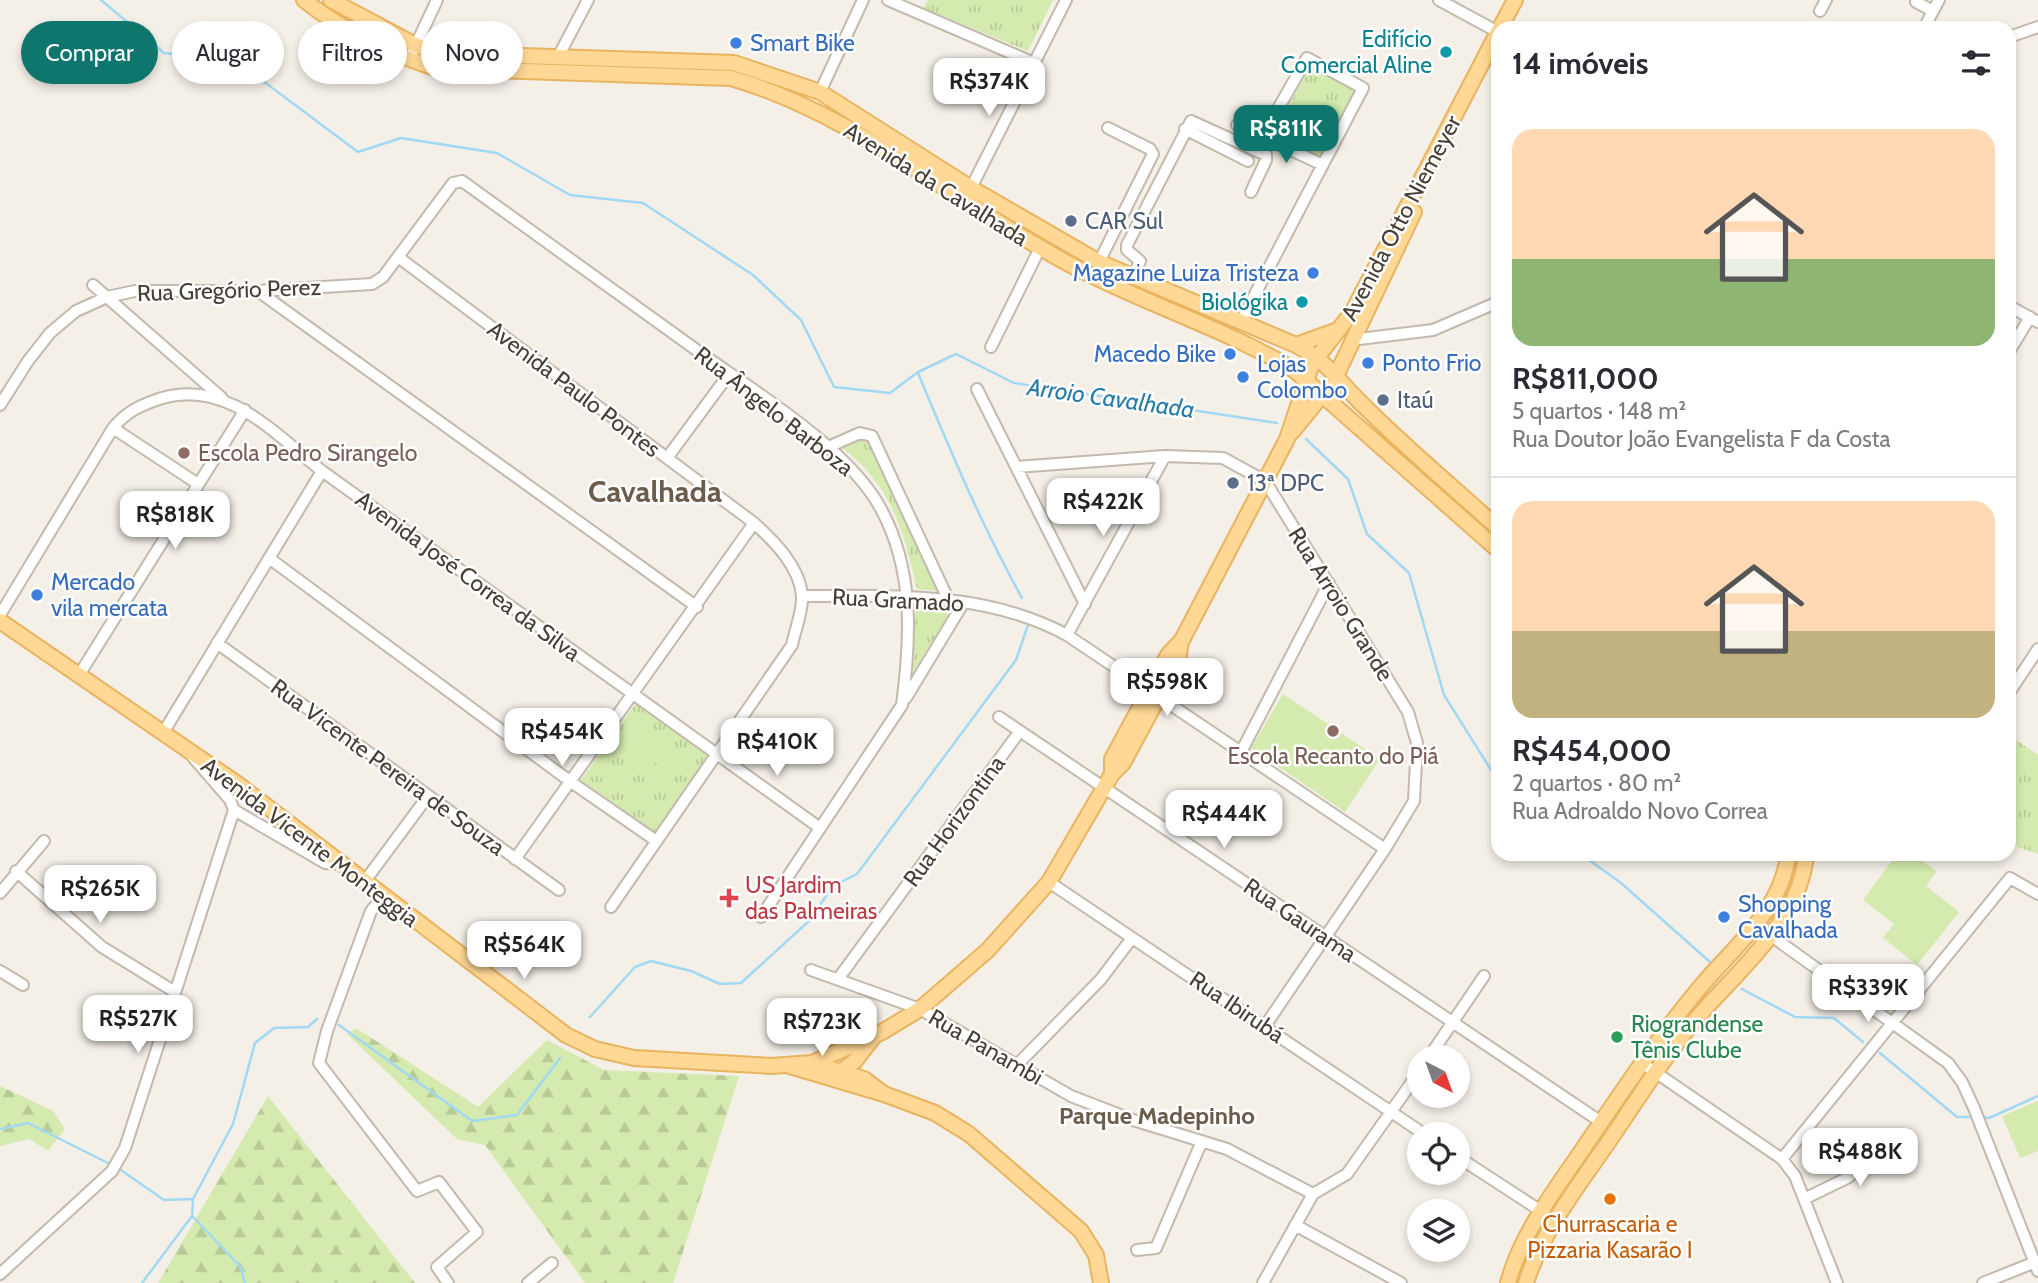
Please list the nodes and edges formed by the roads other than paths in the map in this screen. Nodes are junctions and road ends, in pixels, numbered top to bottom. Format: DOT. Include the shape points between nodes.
graph roads {
  1 [pos="304,0"];
  2 [pos="331,0"];
  3 [pos="437,0"];
  4 [pos="588,0"];
  5 [pos="863,0"];
  6 [pos="888,0"];
  7 [pos="1066,0"];
  8 [pos="1440,0"];
  9 [pos="1515,0"];
  10 [pos="1523,0"];
  11 [pos="1939,0"];
  12 [pos="1916,2"];
  13 [pos="1933,11"];
  14 [pos="1504,21"];
  15 [pos="1512,21"];
  16 [pos="1928,21"];
  17 [pos="1491,27"];
  18 [pos="2038,27"];
  19 [pos="2016,35"];
  20 [pos="415,45"];
  21 [pos="1491,47"];
  22 [pos="558,57"];
  23 [pos="409,60"];
  24 [pos="1491,62"];
  25 [pos="1034,63"];
  26 [pos="759,86"];
  27 [pos="820,92"];
  28 [pos="1237,125"];
  29 [pos="1108,128"];
  30 [pos="1185,128"];
  31 [pos="1262,137"];
  32 [pos="1248,161"];
  33 [pos="1323,165"];
  34 [pos="457,180"];
  35 [pos="971,188"];
  36 [pos="1251,192"];
  37 [pos="1040,248"];
  38 [pos="398,257"];
  39 [pos="1099,262"];
  40 [pos="1133,277"];
  41 [pos="93,285"];
  42 [pos="258,291"];
  43 [pos="107,297"];
  44 [pos="1491,305"];
  45 [pos="2016,310"];
  46 [pos="2034,319"];
  47 [pos="1241,321"];
  48 [pos="1347,334"];
  49 [pos="2016,343"];
  50 [pos="1296,345"];
  51 [pos="991,347"];
  52 [pos="1317,356"];
  53 [pos="1337,373"];
  54 [pos="729,374"];
  55 [pos="1307,379"];
  56 [pos="977,389"];
  57 [pos="1323,394"];
  58 [pos="222,398"];
  59 [pos="0,405"];
  60 [pos="245,410"];
  61 [pos="113,428"];
  62 [pos="1287,439"];
  63 [pos="826,448"];
  64 [pos="1165,456"];
  65 [pos="667,458"];
  66 [pos="1016,467"];
  67 [pos="322,471"];
  68 [pos="1265,481"];
  69 [pos="198,484"];
  70 [pos="1491,522"];
  71 [pos="754,523"];
  72 [pos="1491,544"];
  73 [pos="269,558"];
  74 [pos="1329,583"];
  75 [pos="802,596"];
  76 [pos="907,596"];
  77 [pos="948,599"];
  78 [pos="964,601"];
  79 [pos="1085,604"];
  80 [pos="697,607"];
  81 [pos="0,615"];
  82 [pos="0,621"];
  83 [pos="1067,635"];
  84 [pos="217,643"];
  85 [pos="2038,649"];
  86 [pos="79,675"];
  87 [pos="2016,682"];
  88 [pos="1154,694"];
  89 [pos="633,695"];
  90 [pos="902,705"];
  91 [pos="999,717"];
  92 [pos="1020,731"];
  93 [pos="163,733"];
  94 [pos="189,751"];
  95 [pos="1241,752"];
  96 [pos="716,754"];
  97 [pos="571,782"];
  98 [pos="1104,788"];
  99 [pos="428,796"];
  100 [pos="234,810"];
  101 [pos="820,828"];
  102 [pos="655,840"];
  103 [pos="44,841"];
  104 [pos="1385,849"];
  105 [pos="515,859"];
  106 [pos="1787,861"];
  107 [pos="1805,861"];
  108 [pos="1809,861"];
  109 [pos="344,864"];
  110 [pos="16,871"];
  111 [pos="1803,879"];
  112 [pos="365,881"];
  113 [pos="1049,882"];
  114 [pos="1783,882"];
  115 [pos="559,890"];
  116 [pos="0,893"];
  117 [pos="2038,894"];
  118 [pos="383,896"];
  119 [pos="611,907"];
  120 [pos="761,917"];
  121 [pos="1770,935"];
  122 [pos="1132,938"];
  123 [pos="1325,938"];
  124 [pos="811,970"];
  125 [pos="0,971"];
  126 [pos="1484,976"];
  127 [pos="838,979"];
  128 [pos="23,985"];
  129 [pos="175,992"];
  130 [pos="920,1009"];
  131 [pos="1892,1022"];
  132 [pos="1453,1023"];
  133 [pos="1265,1026"];
  134 [pos="871,1041"];
  135 [pos="849,1045"];
  136 [pos="1437,1045"];
  137 [pos="1642,1063"];
  138 [pos="1017,1065"];
  139 [pos="811,1068"];
  140 [pos="842,1072"];
  141 [pos="1657,1073"];
  142 [pos="874,1089"];
  143 [pos="1407,1090"];
  144 [pos="1391,1113"];
  145 [pos="1601,1122"];
  146 [pos="1407,1123"];
  147 [pos="1202,1141"];
  148 [pos="1884,1150"];
  149 [pos="1782,1160"];
  150 [pos="1470,1165"];
  151 [pos="1313,1194"];
  152 [pos="1804,1199"];
  153 [pos="1541,1212"];
  154 [pos="1294,1225"];
  155 [pos="1137,1250"];
  156 [pos="552,1263"];
  157 [pos="2037,1265"];
  158 [pos="0,1274"];
  159 [pos="1099,1282"];
  160 [pos="448,1283"];
  161 [pos="528,1283"];
  162 [pos="1263,1283"];
  163 [pos="1401,1283"];
  164 [pos="1508,1283"];
  165 [pos="1526,1283"];
  166 [pos="1837,1283"];
  167 [pos="1983,1283"];
  1 -- 23 [label="main road, Avenida da Cavalhada" via="331,20"];
  2 -- 20 [label="main road, Avenida da Cavalhada"];
  3 -- 20 [label="street"];
  4 -- 22 [label="street"];
  5 -- 27 [label="street"];
  6 -- 25 [label="street"];
  7 -- 25 [label="street"];
  8 -- 17 [label="street"];
  9 -- 14 [label="main road, Avenida Otto Niemeyer"];
  10 -- 15 [label="main road"];
  11 -- 13 [label="street"];
  12 -- 13 [label="street"];
  13 -- 16 [label="street"];
  18 -- 19 [label="street"];
  20 -- 22 [label="main road, Avenida da Cavalhada" via="437,53"];
  20 -- 23 [label="street"];
  21 -- 48 [label="main road, Avenida Otto Niemeyer"];
  22 -- 27 [label="main road, Avenida da Cavalhada" via="734,63"];
  23 -- 26 [label="main road, Avenida da Cavalhada" via="435,68 731,78"];
  24 -- 48 [label="main road, Avenida Otto Niemeyer"];
  25 -- 35 [label="street"];
  26 -- 27 [label="main road" via="798,97"];
  26 -- 37 [label="main road, Avenida da Cavalhada" via="825,115"];
  27 -- 35 [label="main road, Avenida da Cavalhada"];
  28 -- 31 [label="street"];
  29 -- 39 [label="street" via="1153,154"];
  30 -- 32 [label="street"];
  30 -- 36 [label="street" via="1196,120 1266,155"];
  30 -- 40 [label="street" via="1126,245 1140,261"];
  31 -- 33 [label="street"];
  31 -- 33 [label="street" via="1307,58 1363,88"];
  33 -- 47 [label="street"];
  34 -- 38 [label="street, Rua Gregório Perez"];
  34 -- 54 [label="street, Rua Ângelo Barboza"];
  35 -- 39 [label="main road, Avenida da Cavalhada"];
  37 -- 51 [label="street"];
  37 -- 55 [label="main road, Avenida da Cavalhada" via="1092,276 1258,348"];
  38 -- 42 [label="street, Rua Gregório Perez" via="372,284"];
  38 -- 65 [label="street, Avenida Paulo Pontes"];
  39 -- 40 [label="main road, Avenida da Cavalhada"];
  40 -- 47 [label="main road, Avenida da Cavalhada"];
  41 -- 43 [label="street"];
  42 -- 43 [label="street, Rua Gregório Perez" via="135,291"];
  42 -- 80 [label="street"];
  43 -- 58 [label="street"];
  43 -- 59 [label="street, Rua Gregório Perez" via="76,311 50,334"];
  44 -- 48 [label="street" via="1433,330"];
  45 -- 46 [label="street"];
  46 -- 49 [label="street"];
  47 -- 50 [label="main road, Avenida da Cavalhada"];
  48 -- 50 [label="main road"];
  48 -- 52 [label="main road, Avenida Otto Niemeyer"];
  48 -- 53 [label="main road, Avenida Otto Niemeyer"];
  50 -- 52 [label="main road, Avenida da Cavalhada"];
  52 -- 53 [label="main road, Avenida da Cavalhada"];
  52 -- 55 [label="main road, Avenida Otto Niemeyer"];
  53 -- 57 [label="main road, Avenida Otto Niemeyer"];
  53 -- 70 [label="main road, Avenida da Cavalhada" via="1361,403"];
  54 -- 63 [label="street, Rua Ângelo Barboza"];
  54 -- 65 [label="street"];
  55 -- 57 [label="main road, Avenida da Cavalhada"];
  55 -- 62 [label="main road, Avenida Otto Niemeyer"];
  56 -- 66 [label="street"];
  57 -- 62 [label="main road, Avenida Otto Niemeyer"];
  57 -- 72 [label="main road, Avenida da Cavalhada"];
  58 -- 60 [label="street, Avenida José Correa da Silva"];
  58 -- 61 [label="street, Avenida José Correa da Silva" via="194,393 141,404"];
  60 -- 67 [label="street, Avenida José Correa da Silva"];
  60 -- 69 [label="street"];
  61 -- 69 [label="street"];
  61 -- 81 [label="street, Avenida José Correa da Silva"];
  62 -- 68 [label="main road, Avenida Otto Niemeyer"];
  63 -- 76 [label="street, Rua Ângelo Barboza" via="881,508 894,537"];
  63 -- 77 [label="street" via="860,433 872,436"];
  64 -- 66 [label="street, Rua Arroio Grande"];
  64 -- 68 [label="street, Rua Arroio Grande" via="1223,458"];
  64 -- 79 [label="street"];
  65 -- 71 [label="street, Avenida Paulo Pontes"];
  66 -- 79 [label="street"];
  67 -- 73 [label="street"];
  67 -- 89 [label="street, Avenida José Correa da Silva"];
  68 -- 74 [label="street, Rua Arroio Grande"];
  68 -- 88 [label="main road, Avenida Otto Niemeyer" via="1182,640 1168,655"];
  69 -- 86 [label="street"];
  71 -- 75 [label="street, Avenida Paulo Pontes" via="777,545"];
  71 -- 80 [label="street"];
  73 -- 84 [label="street"];
  73 -- 97 [label="street"];
  74 -- 95 [label="street"];
  74 -- 104 [label="street, Rua Arroio Grande" via="1408,712 1417,743 1413,801"];
  75 -- 76 [label="street, Rua Gramado"];
  75 -- 96 [label="street" via="792,645"];
  76 -- 77 [label="street, Rua Gramado"];
  76 -- 90 [label="street, Rua Ângelo Barboza"];
  77 -- 78 [label="street, Rua Gramado"];
  78 -- 83 [label="street, Rua Gramado" via="1041,621"];
  78 -- 90 [label="street"];
  79 -- 83 [label="street"];
  80 -- 89 [label="street"];
  82 -- 86 [label="main road, Avenida Vicente Monteggia"];
  83 -- 88 [label="street, Rua Gramado"];
  84 -- 93 [label="street"];
  84 -- 99 [label="street, Rua Vicente Pereira de Souza"];
  85 -- 87 [label="street"];
  86 -- 93 [label="main road, Avenida Vicente Monteggia"];
  88 -- 95 [label="street, Rua Gramado"];
  88 -- 98 [label="main road, Avenida Otto Niemeyer" via="1112,759 1112,774"];
  89 -- 96 [label="street, Avenida José Correa da Silva"];
  89 -- 97 [label="street"];
  90 -- 101 [label="street, Rua Ângelo Barboza"];
  91 -- 92 [label="street, Rua Gaurama"];
  92 -- 98 [label="street, Rua Gaurama"];
  92 -- 127 [label="street, Rua Horizontina"];
  93 -- 94 [label="main road, Avenida Vicente Monteggia"];
  94 -- 100 [label="street"];
  94 -- 109 [label="main road, Avenida Vicente Monteggia"];
  95 -- 104 [label="street, Rua Gramado"];
  96 -- 101 [label="street, Avenida José Correa da Silva"];
  96 -- 102 [label="street"];
  97 -- 102 [label="street"];
  97 -- 105 [label="street"];
  98 -- 113 [label="main road, Avenida Otto Niemeyer"];
  98 -- 123 [label="street, Rua Gaurama"];
  99 -- 105 [label="street, Rua Vicente Pereira de Souza"];
  99 -- 112 [label="street"];
  100 -- 109 [label="street" via="325,863"];
  100 -- 129 [label="street"];
  101 -- 120 [label="street, Rua Ângelo Barboza"];
  102 -- 119 [label="street"];
  103 -- 110 [label="street"];
  104 -- 123 [label="street, Rua Arroio Grande"];
  105 -- 115 [label="street, Rua Vicente Pereira de Souza"];
  106 -- 114 [label="main road"];
  107 -- 111 [label="main road"];
  108 -- 111 [label="main road"];
  109 -- 112 [label="main road, Avenida Vicente Monteggia"];
  110 -- 116 [label="street"];
  110 -- 129 [label="street" via="102,947"];
  111 -- 121 [label="main road"];
  112 -- 118 [label="main road, Avenida Vicente Monteggia"];
  113 -- 122 [label="street, Rua Ibirubá"];
  113 -- 130 [label="main road, Avenida Otto Niemeyer" via="988,950"];
  114 -- 121 [label="main road" via="1767,922"];
  114 -- 137 [label="main road" via="1769,907"];
  117 -- 131 [label="street" via="2010,878"];
  118 -- 139 [label="main road, Avenida Vicente Monteggia" via="566,1035 596,1049 634,1058"];
  118 -- 160 [label="street" via="371,911 319,1063 417,1191 439,1182 477,1232 437,1267"];
  121 -- 131 [label="street"];
  121 -- 141 [label="main road" via="1694,1021"];
  122 -- 133 [label="street, Rua Ibirubá"];
  122 -- 138 [label="street" via="1101,979"];
  123 -- 132 [label="street, Rua Gaurama"];
  123 -- 133 [label="street, Rua Arroio Grande"];
  124 -- 127 [label="street, Rua Panambi"];
  125 -- 128 [label="street"];
  126 -- 132 [label="street"];
  127 -- 130 [label="street, Rua Panambi"];
  129 -- 158 [label="street" via="125,1148 112,1171"];
  130 -- 134 [label="main road, Avenida Otto Niemeyer"];
  130 -- 138 [label="street, Rua Panambi"];
  131 -- 149 [label="street"];
  131 -- 157 [label="street" via="1948,1063 1962,1082"];
  132 -- 136 [label="street"];
  132 -- 145 [label="street, Rua Gaurama"];
  133 -- 144 [label="street, Rua Ibirubá"];
  134 -- 135 [label="main road, Avenida Otto Niemeyer"];
  134 -- 140 [label="main road, Avenida Otto Niemeyer"];
  134 -- 142 [label="main road" via="866,1067"];
  135 -- 139 [label="main road, Avenida Otto Niemeyer"];
  135 -- 140 [label="main road" via="839,1060"];
  137 -- 141 [label="street"];
  137 -- 145 [label="main road"];
  138 -- 147 [label="street, Rua Panambi" via="1072,1096"];
  139 -- 140 [label="main road" via="836,1075"];
  139 -- 142 [label="main road, Avenida Vicente Monteggia"];
  140 -- 142 [label="main road"];
  141 -- 149 [label="street"];
  141 -- 165 [label="main road" via="1555,1221"];
  142 -- 159 [label="main road, Avenida Vicente Monteggia" via="935,1113 979,1142 1082,1231 1096,1255"];
  143 -- 144 [label="street"];
  144 -- 146 [label="street, Rua Ibirubá"];
  144 -- 151 [label="street" via="1347,1174"];
  145 -- 153 [label="main road"];
  147 -- 151 [label="street, Rua Panambi" via="1227,1149"];
  147 -- 155 [label="street" via="1156,1248"];
  148 -- 152 [label="street" via="1847,1178"];
  149 -- 152 [label="street"];
  150 -- 153 [label="street"];
  151 -- 154 [label="street"];
  152 -- 166 [label="street"];
  153 -- 164 [label="main road"];
  154 -- 162 [label="street"];
  154 -- 163 [label="street"];
  156 -- 161 [label="street"];
  157 -- 167 [label="street"];
}
